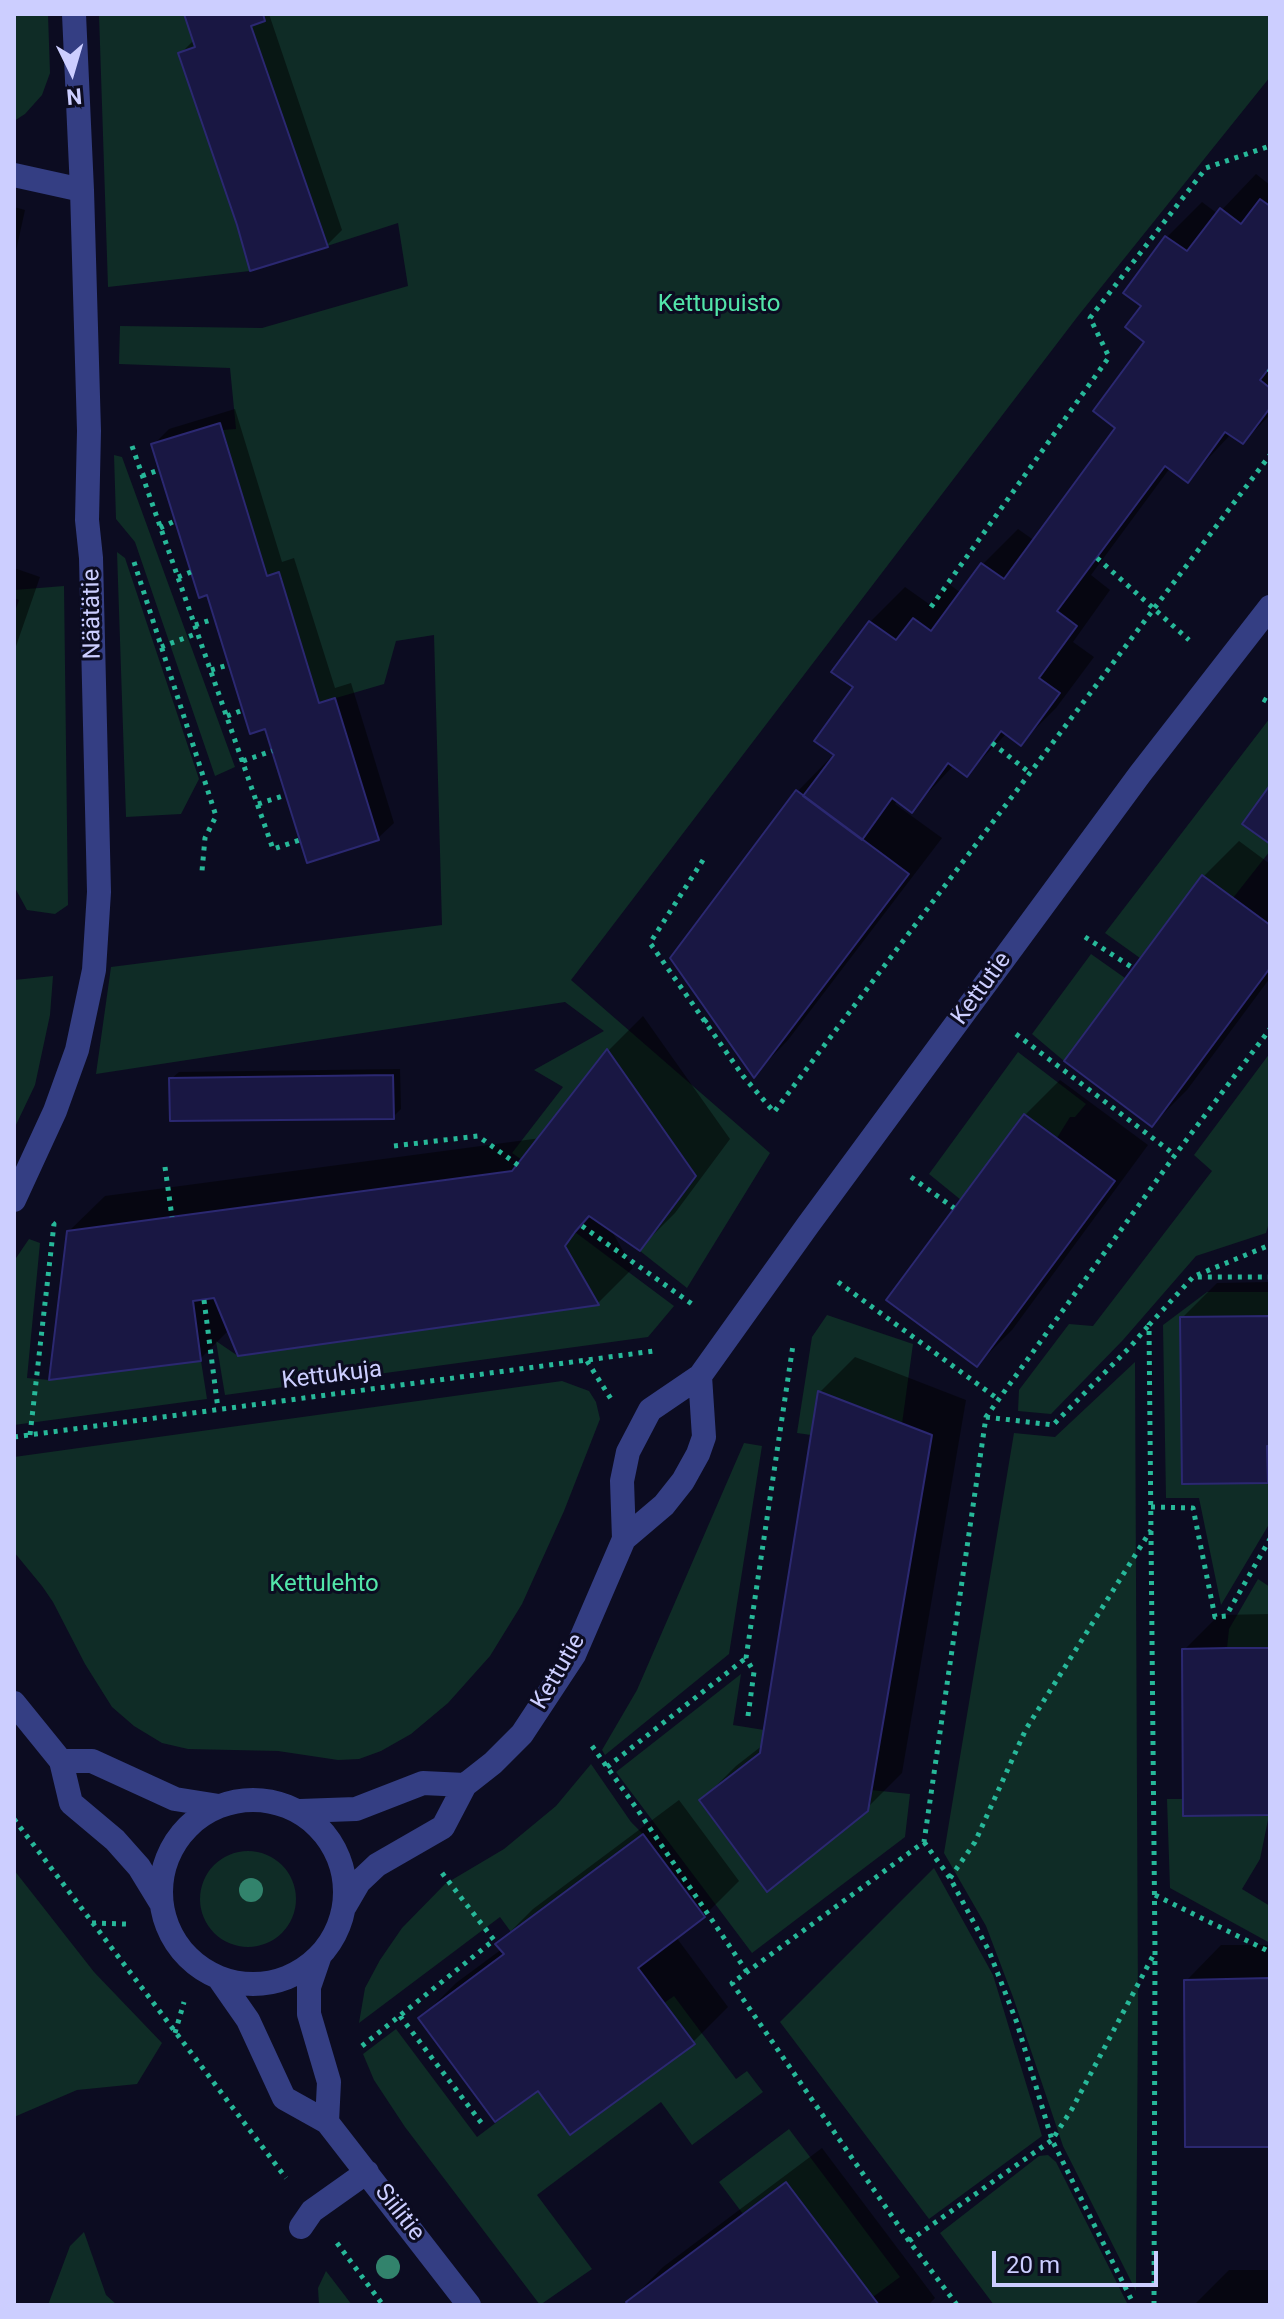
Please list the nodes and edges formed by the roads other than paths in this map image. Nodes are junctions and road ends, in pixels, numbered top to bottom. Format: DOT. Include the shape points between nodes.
graph roads {
  1 [pos="74,14"];
  2 [pos="14,175"];
  3 [pos="82,190"];
  4 [pos="1270,607"];
  5 [pos="16,1197"];
  6 [pos="700,1376"];
  7 [pos="624,1539"];
  8 [pos="14,1703"];
  9 [pos="61,1761"];
  10 [pos="465,1785"];
  11 [pos="219,1806"];
  12 [pos="300,1811"];
  13 [pos="162,1905"];
  14 [pos="345,1906"];
  15 [pos="320,1955"];
  16 [pos="218,1977"];
  17 [pos="327,2122"];
  18 [pos="367,2172"];
  19 [pos="306,2219"];
  20 [pos="469,2305"];
  1 -- 3 [label="street, Näätätie"];
  2 -- 3 [label="street"];
  3 -- 5 [label="street, Näätätie" via="99,878 94,970 77,1050"];
  4 -- 6 [label="street, Kettutie" via="1130,787"];
  6 -- 7 [label="street, Kettutie" via="704,1437 698,1454 664,1505"];
  6 -- 7 [label="street, Kettutie" via="650,1410 628,1452 622,1481"];
  7 -- 10 [label="street, Kettutie" via="574,1655 522,1734"];
  8 -- 9 [label="street"];
  9 -- 11 [label="street" via="92,1761 175,1799"];
  9 -- 13 [label="street" via="71,1803 115,1840"];
  10 -- 12 [label="street" via="423,1783 356,1809"];
  10 -- 14 [label="street, Kettutie" via="443,1827 377,1865"];
  11 -- 12 [label="street" via="246,1799"];
  11 -- 13 [label="street" via="195,1820 176,1841 161,1883"];
  12 -- 14 [label="street" via="337,1852 345,1878"];
  13 -- 16 [label="street" via="179,1947"];
  14 -- 15 [label="street" via="336,1933"];
  15 -- 16 [label="street" via="273,1982"];
  15 -- 17 [label="street" via="309,1987 309,2014 329,2082"];
  16 -- 17 [label="street, Siilitie" via="248,2020 284,2098"];
  17 -- 18 [label="street, Siilitie"];
  18 -- 19 [label="street"];
  18 -- 20 [label="street, Siilitie"];
}
